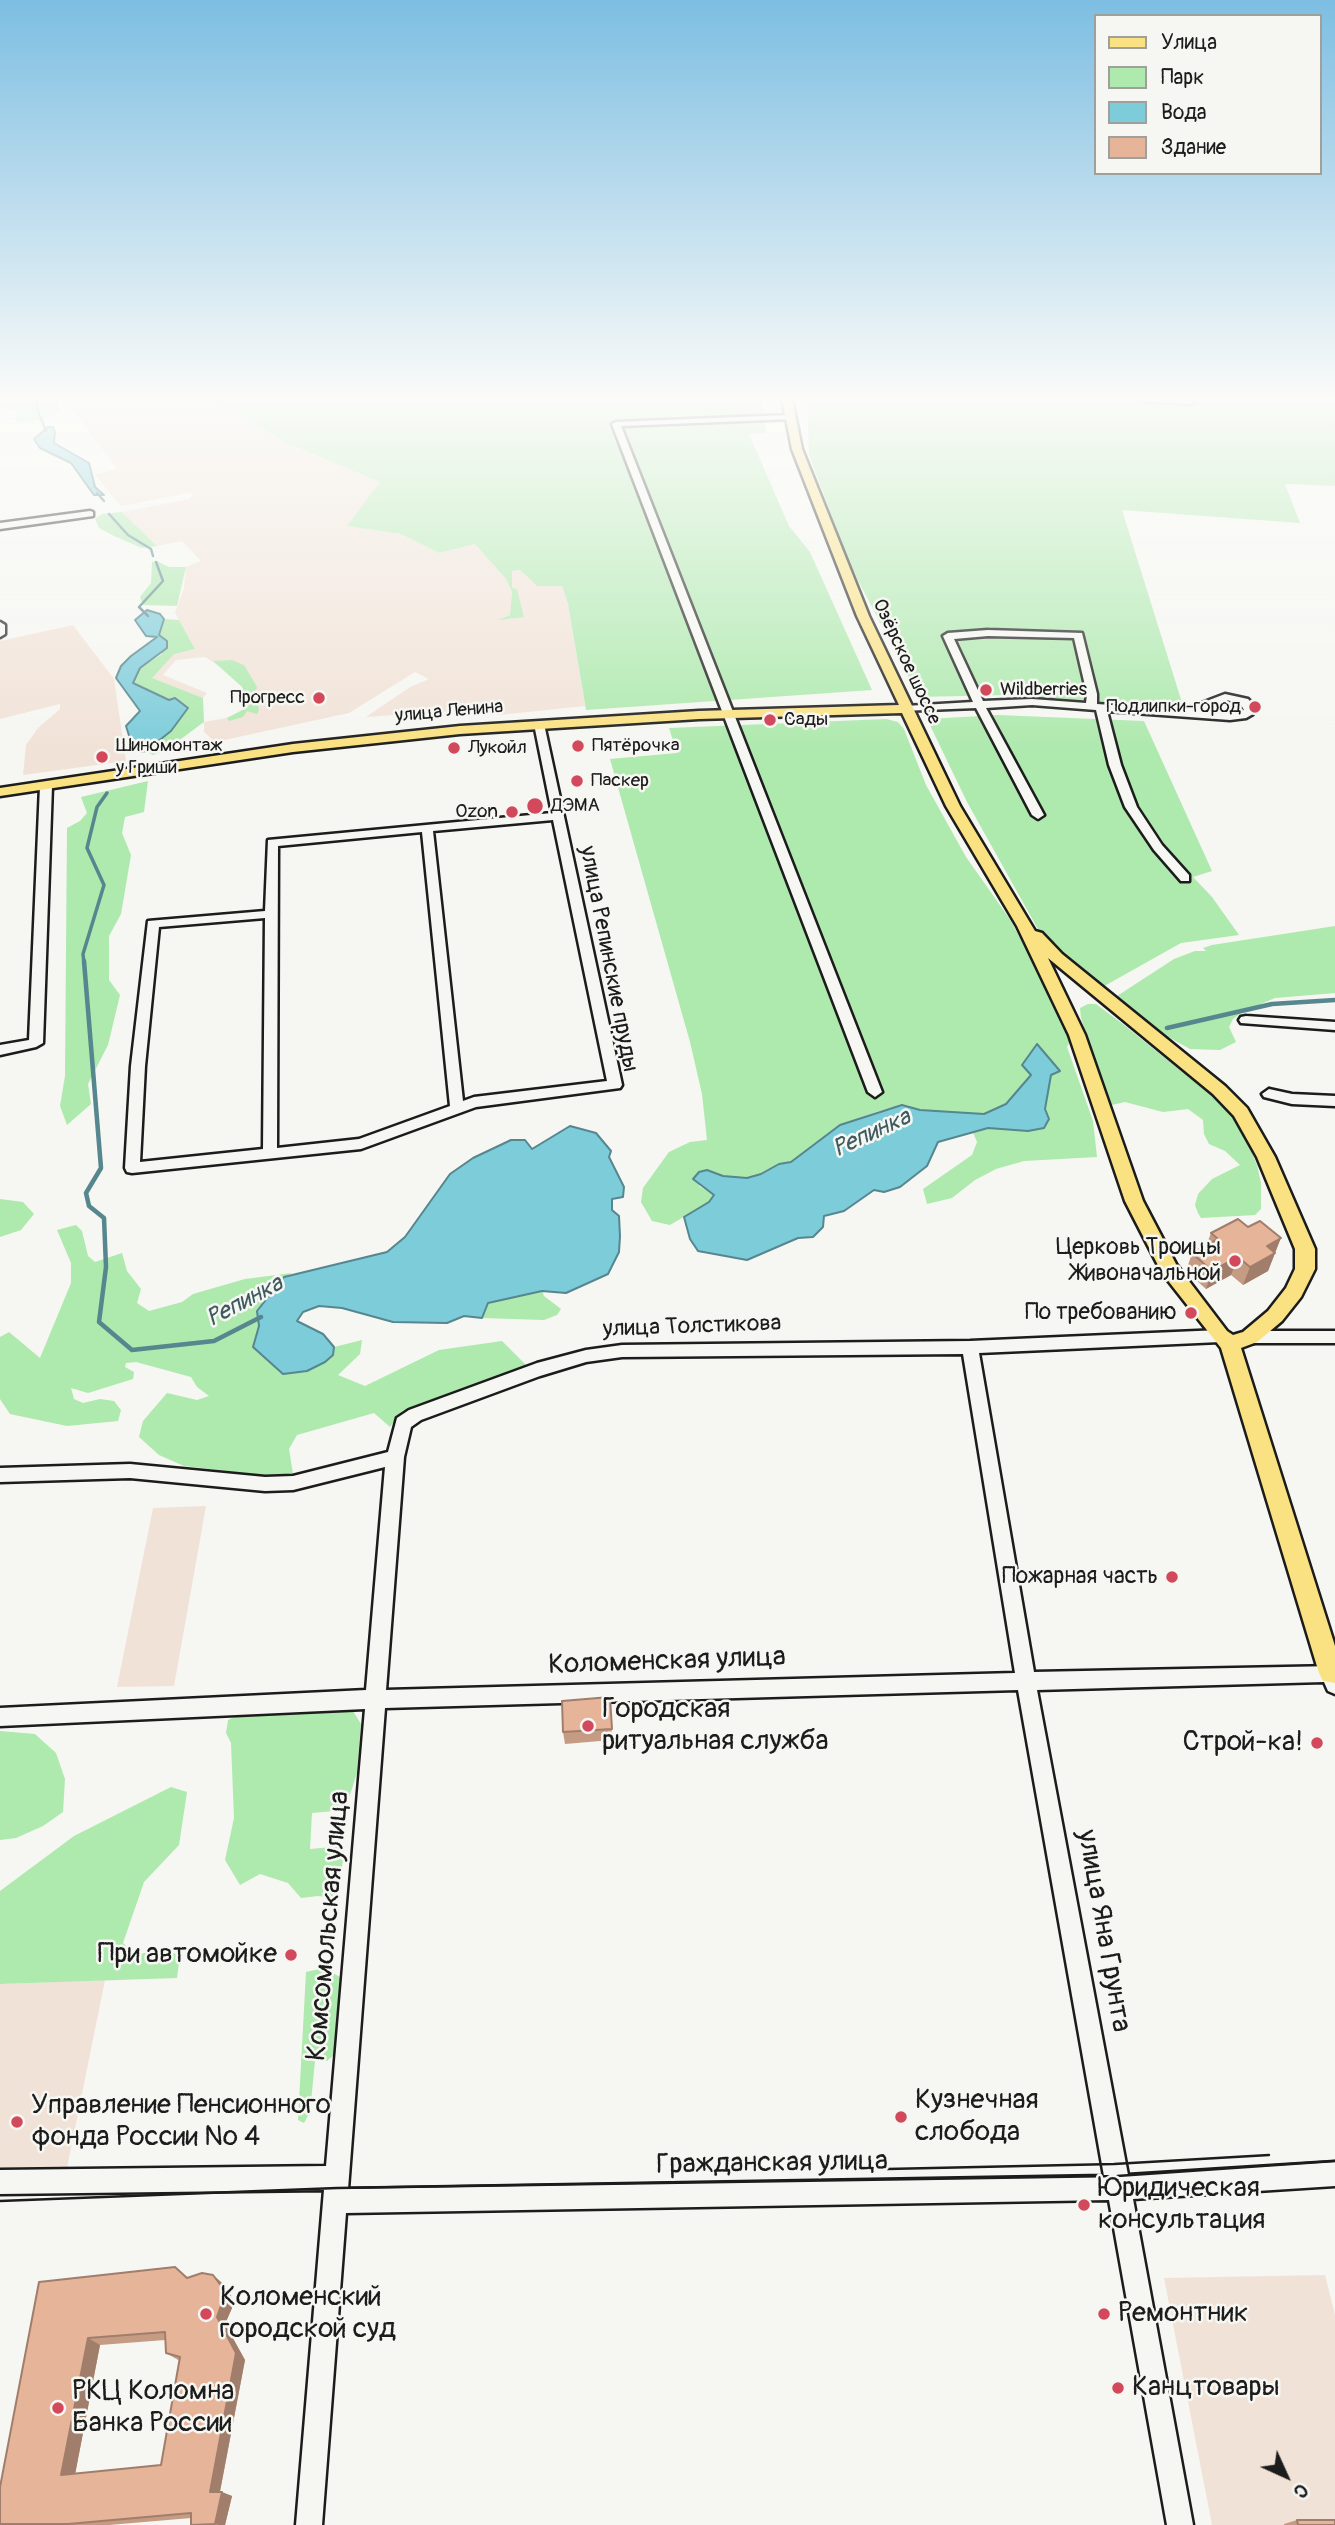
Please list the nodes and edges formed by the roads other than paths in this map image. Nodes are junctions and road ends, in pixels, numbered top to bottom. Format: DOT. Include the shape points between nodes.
graph roads {
  1 [pos="69,517"];
  2 [pos="653,517"];
  3 [pos="822,517"];
  4 [pos="0,526"];
  5 [pos="0,625"];
  6 [pos="0,634"];
  7 [pos="979,704"];
  8 [pos="1095,705"];
  9 [pos="905,709"];
  10 [pos="1185,713"];
  11 [pos="728,714"];
  12 [pos="539,724"];
  13 [pos="46,786"];
  14 [pos="0,792"];
  15 [pos="1038,815"];
  16 [pos="558,816"];
  17 [pos="426,828"];
  18 [pos="1185,878"];
  19 [pos="271,914"];
  20 [pos="1025,926"];
  21 [pos="1247,1020"];
  22 [pos="1335,1026"];
  23 [pos="0,1049"];
  24 [pos="875,1092"];
  25 [pos="1269,1094"];
  26 [pos="1335,1101"];
  27 [pos="457,1107"];
  28 [pos="270,1153"];
  29 [pos="1335,1337"];
  30 [pos="1233,1339"];
  31 [pos="970,1347"];
  32 [pos="396,1457"];
  33 [pos="0,1475"];
  34 [pos="1334,1677"];
  35 [pos="1026,1682"];
  36 [pos="377,1699"];
  37 [pos="0,1717"];
  38 [pos="1335,2174"];
  39 [pos="0,2182"];
  40 [pos="1119,2188"];
  41 [pos="337,2190"];
  42 [pos="309,2525"];
  43 [pos="1180,2525"];
  1 -- 4 [label="street"];
  2 -- 11 [label="street"];
  3 -- 9 [label="main road, Озёрское шоссе"];
  5 -- 6 [label="street"];
  7 -- 8 [label="street"];
  7 -- 8 [label="street" via="948,636 1078,635"];
  7 -- 9 [label="street"];
  7 -- 15 [label="street"];
  8 -- 10 [label="street"];
  8 -- 18 [label="street" via="1132,807"];
  9 -- 11 [label="main road, улица Ленина"];
  9 -- 20 [label="main road, Озёрское шоссе" via="953,806"];
  10 -- 10 [label="street" via="1230,717 1249,712 1250,707 1225,697"];
  11 -- 12 [label="main road, улица Ленина"];
  11 -- 24 [label="street"];
  12 -- 13 [label="main road, улица Ленина" via="305,746"];
  12 -- 16 [label="street"];
  13 -- 14 [label="main road, улица Ленина"];
  13 -- 23 [label="street" via="36,1043"];
  16 -- 17 [label="street"];
  16 -- 27 [label="street, улица Репинские пруды" via="615,1085"];
  17 -- 19 [label="street" via="272,843"];
  17 -- 27 [label="street"];
  19 -- 28 [label="street"];
  19 -- 28 [label="street, улица Репинские пруды" via="153,924 132,1168"];
  20 -- 30 [label="main road" via="1077,1035 1133,1201 1169,1268"];
  20 -- 30 [label="main road" via="1056,957 1219,1090 1250,1128 1305,1249 1305,1269 1275,1316"];
  21 -- 22 [label="street"];
  25 -- 26 [label="street"];
  27 -- 28 [label="street, улица Репинские пруды" via="361,1144"];
  29 -- 30 [label="street, улица Толстикова"];
  30 -- 31 [label="street, улица Толстикова"];
  30 -- 34 [label="main road"];
  31 -- 32 [label="street, улица Толстикова" via="658,1350 586,1356 415,1415 403,1423"];
  31 -- 35 [label="street, улица Яна Грунта"];
  32 -- 33 [label="street" via="293,1483 130,1471"];
  32 -- 36 [label="street, Комсомольская улица"];
  34 -- 35 [label="street, Коломенская улица"];
  35 -- 36 [label="street, Коломенская улица"];
  35 -- 40 [label="street, улица Яна Грунта"];
  36 -- 37 [label="street, Коломенская улица"];
  36 -- 41 [label="street, Комсомольская улица"];
  38 -- 40 [label="street, Гражданская улица"];
  39 -- 41 [label="street, Гражданская улица"];
  40 -- 41 [label="street, Гражданская улица"];
  40 -- 43 [label="street, улица Яна Грунта"];
  41 -- 42 [label="street, Комсомольская улица"];
}
